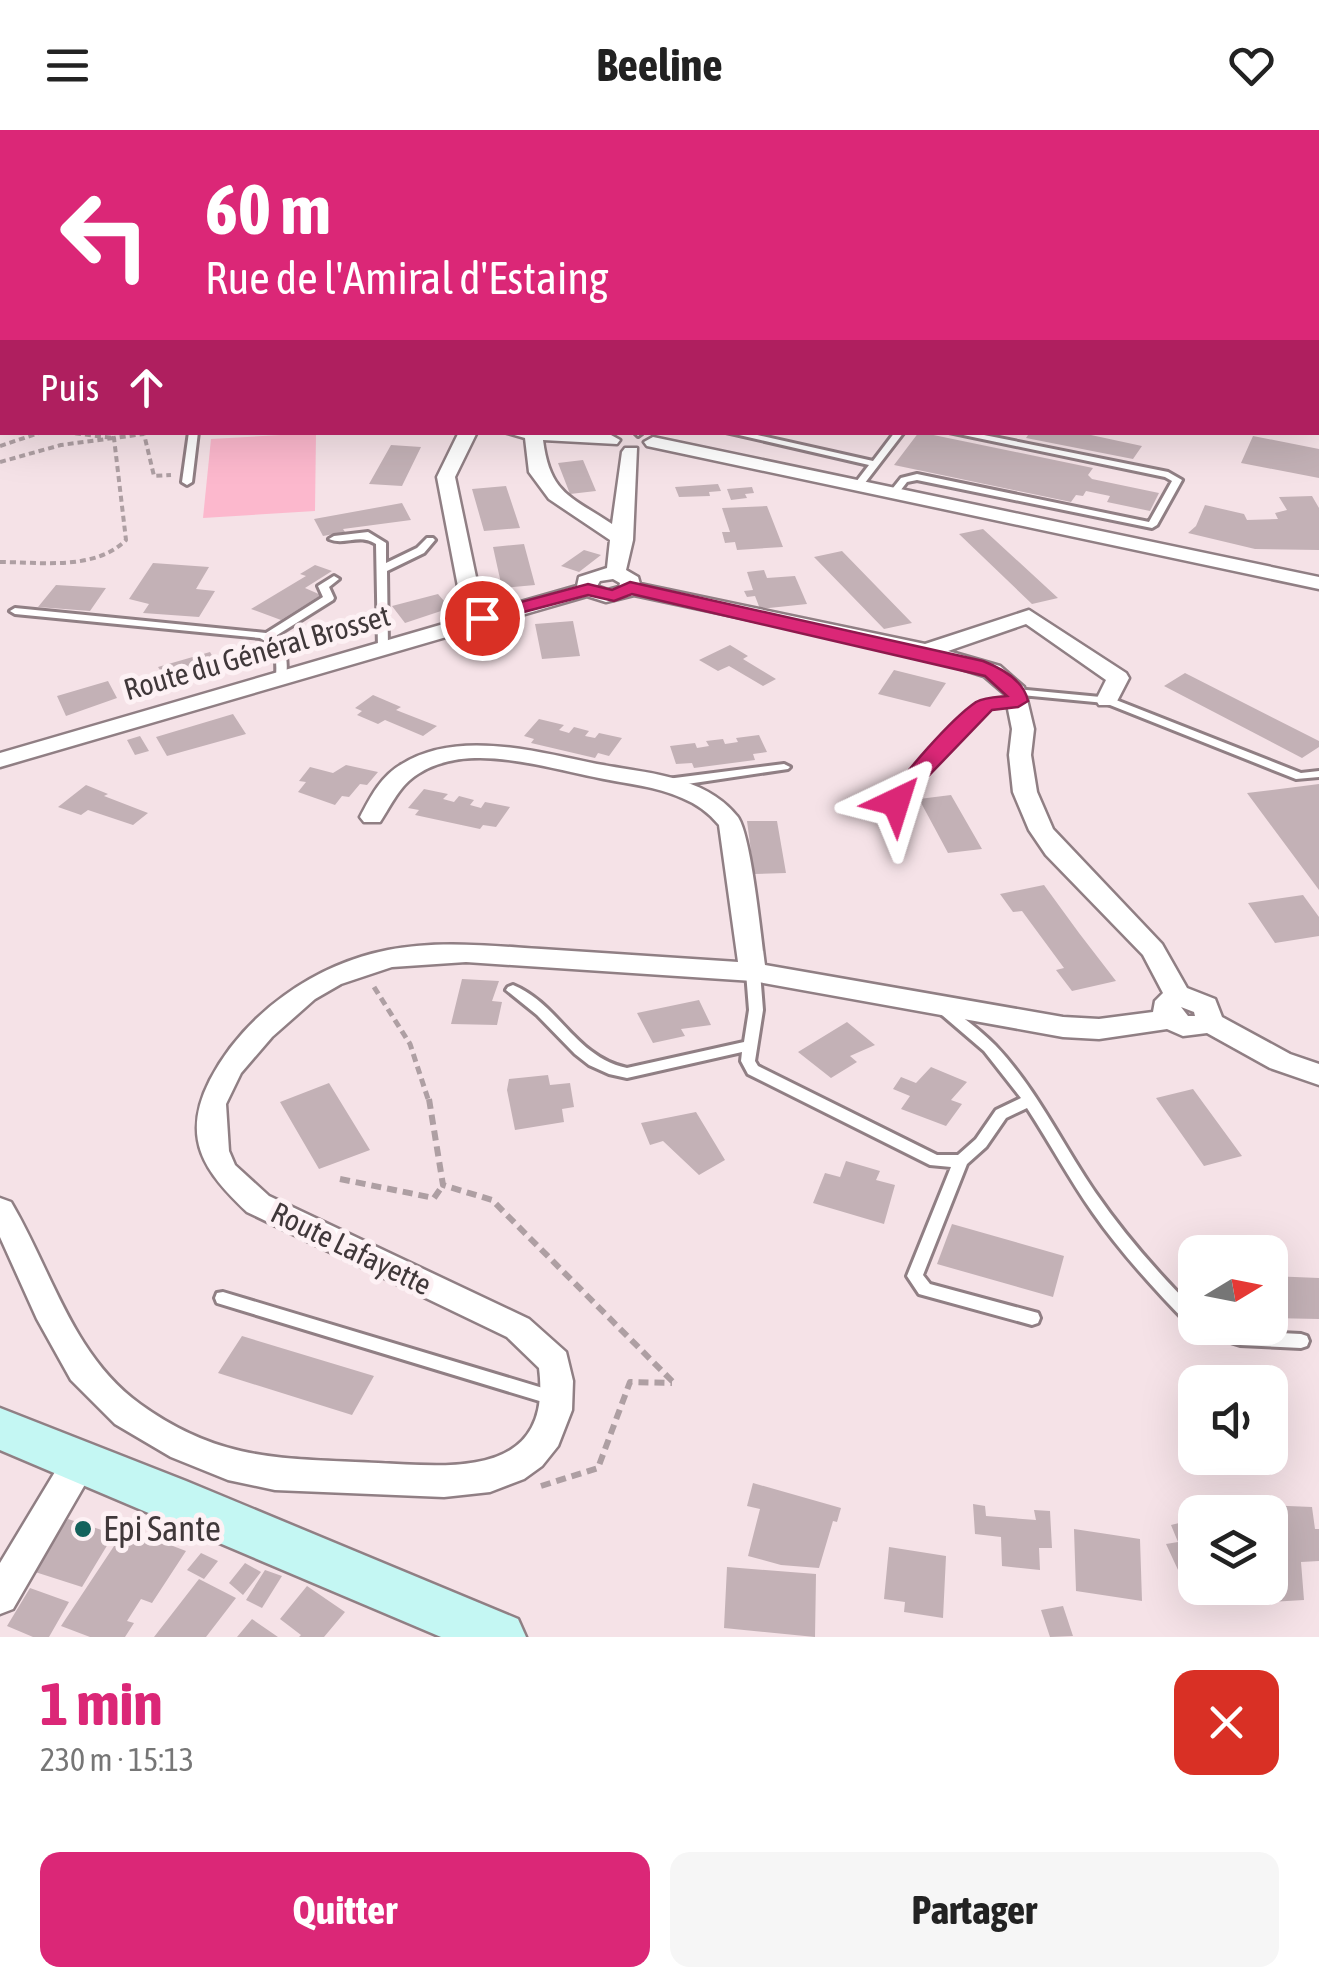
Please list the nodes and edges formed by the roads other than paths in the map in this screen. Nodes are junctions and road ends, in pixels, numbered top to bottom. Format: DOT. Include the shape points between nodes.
graph roads {
  1 [pos="1002,130"];
  2 [pos="1082,130"];
  3 [pos="194,435"];
  4 [pos="467,435"];
  5 [pos="541,435"];
  6 [pos="556,435"];
  7 [pos="744,435"];
  8 [pos="898,435"];
  9 [pos="968,435"];
  10 [pos="632,440"];
  11 [pos="875,464"];
  12 [pos="188,478"];
  13 [pos="858,486"];
  14 [pos="894,493"];
  15 [pos="334,539"];
  16 [pos="430,540"];
  17 [pos="623,540"];
  18 [pos="381,571"];
  19 [pos="334,579"];
  20 [pos="623,580"];
  21 [pos="1319,583"];
  22 [pos="14,610"];
  23 [pos="482,618"];
  24 [pos="267,636"];
  25 [pos="382,648"];
  26 [pos="926,651"];
  27 [pos="280,678"];
  28 [pos="1017,697"];
  29 [pos="1107,700"];
  30 [pos="0,760"];
  31 [pos="784,767"];
  32 [pos="1319,774"];
  33 [pos="659,784"];
  34 [pos="902,814"];
  35 [pos="372,817"];
  36 [pos="754,972"];
  37 [pos="514,990"];
  38 [pos="940,1008"];
  39 [pos="1174,1008"];
  40 [pos="749,1046"];
  41 [pos="1319,1075"];
  42 [pos="1031,1100"];
  43 [pos="960,1161"];
  44 [pos="0,1210"];
  45 [pos="223,1298"];
  46 [pos="1178,1302"];
  47 [pos="1032,1318"];
  48 [pos="1288,1341"];
  49 [pos="1301,1342"];
  50 [pos="558,1399"];
  51 [pos="0,1429"];
  52 [pos="79,1463"];
  53 [pos="0,1597"];
  54 [pos="500,1637"];
  1 -- 2 [label="street"];
  3 -- 12 [label="lane"];
  4 -- 23 [label="street" via="446,477 471,602"];
  5 -- 17 [label="street" via="538,472 548,486"];
  6 -- 10 [label="street"];
  7 -- 11 [label="lane"];
  8 -- 11 [label="lane"];
  9 -- 14 [label="lane" via="1177,480 1152,524 917,478 904,480"];
  10 -- 13 [label="street"];
  10 -- 17 [label="street"];
  11 -- 13 [label="lane"];
  13 -- 14 [label="street"];
  14 -- 21 [label="street"];
  15 -- 18 [label="lane" via="381,542"];
  16 -- 18 [label="lane" via="422,551"];
  17 -- 20 [label="street"];
  18 -- 25 [label="lane"];
  19 -- 24 [label="lane" via="324,586 328,598"];
  20 -- 23 [label="street, Route du Général Brosset" via="590,578 588,589"];
  20 -- 26 [label="street"];
  22 -- 24 [label="lane"];
  23 -- 25 [label="street, Route du Général Brosset"];
  24 -- 27 [label="lane" via="282,654"];
  25 -- 27 [label="street, Route du Général Brosset"];
  26 -- 28 [label="street" via="992,672"];
  26 -- 29 [label="street" via="1030,616 1118,678"];
  27 -- 30 [label="street, Route du Général Brosset"];
  28 -- 29 [label="lane"];
  28 -- 34 [label="lane" via="986,704 973,716 904,788 896,802"];
  28 -- 39 [label="street" via="1025,792 1042,830 1153,950"];
  29 -- 32 [label="lane" via="1300,777"];
  31 -- 33 [label="lane"];
  33 -- 35 [label="street" via="512,754 463,754 405,773 379,797"];
  33 -- 36 [label="street" via="698,796 731,824"];
  36 -- 38 [label="street, Route Lafayette"];
  36 -- 40 [label="lane"];
  36 -- 50 [label="street, Route Lafayette" via="466,953 390,958 332,978 286,1007 230,1068 212,1104 214,1151 224,1172 258,1204 518,1328 554,1362"];
  37 -- 40 [label="lane" via="554,1019 580,1053 614,1072"];
  38 -- 39 [label="street, Route Lafayette" via="1099,1029"];
  38 -- 42 [label="lane" via="983,1038"];
  39 -- 41 [label="street, Route Lafayette" via="1190,1027 1207,1021"];
  40 -- 43 [label="lane" via="753,1070 768,1080 935,1161"];
  42 -- 43 [label="lane" via="1002,1114"];
  42 -- 46 [label="lane" via="1088,1194"];
  43 -- 47 [label="lane" via="915,1276 926,1289"];
  44 -- 50 [label="street" via="48,1303 56,1333 97,1389 180,1446 240,1468 282,1476 471,1481 528,1460 550,1428"];
  45 -- 50 [label="lane"];
  48 -- 49 [label="lane"];
  51 -- 52 [label="main road"];
  52 -- 53 [label="street"];
  52 -- 54 [label="main road"];
}
